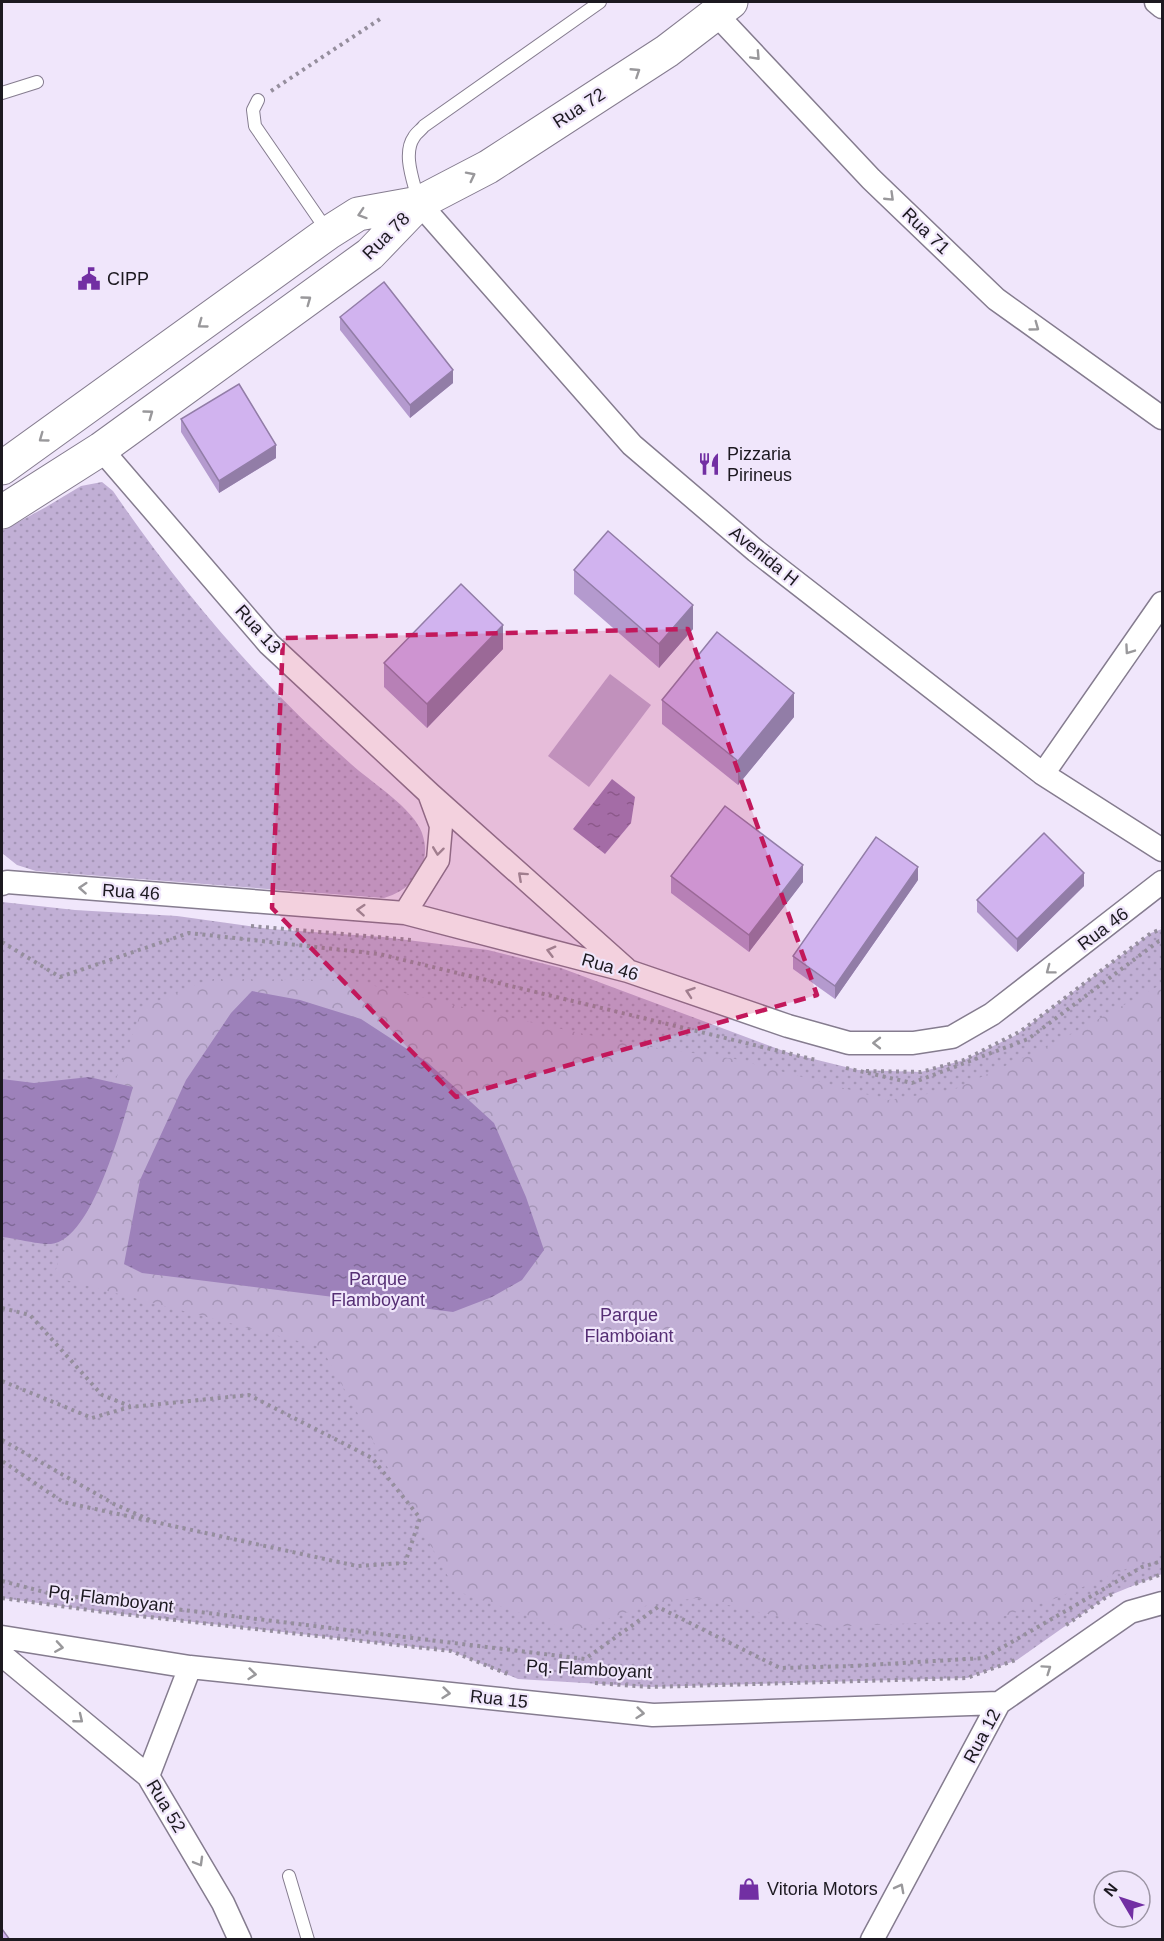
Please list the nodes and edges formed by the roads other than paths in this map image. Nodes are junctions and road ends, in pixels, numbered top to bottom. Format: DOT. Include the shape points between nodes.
graph roads {
  1 [pos="600,2"];
  2 [pos="1156,2"];
  3 [pos="1162,7"];
  4 [pos="724,8"];
  5 [pos="37,82"];
  6 [pos="2,93"];
  7 [pos="258,100"];
  8 [pos="419,203"];
  9 [pos="328,233"];
  10 [pos="1162,418"];
  11 [pos="101,449"];
  12 [pos="2,468"];
  13 [pos="2,512"];
  14 [pos="1162,603"];
  15 [pos="1043,774"];
  16 [pos="430,794"];
  17 [pos="1162,850"];
  18 [pos="3,881"];
  19 [pos="1162,882"];
  20 [pos="405,914"];
  21 [pos="628,971"];
  22 [pos="1162,1603"];
  23 [pos="2,1638"];
  24 [pos="2,1655"];
  25 [pos="189,1667"];
  26 [pos="999,1703"];
  27 [pos="148,1776"];
  28 [pos="289,1876"];
  29 [pos="240,1940"];
  30 [pos="308,1940"];
  31 [pos="872,1940"];
  1 -- 8 [label="lane" via="413,137 409,159"];
  2 -- 3 [label="street"];
  8 -- 4 [label="main road, Rua 72, one-way" via="488,167 668,51"];
  4 -- 10 [label="street, Rua 71, one-way" via="871,178 996,299"];
  5 -- 6 [label="lane"];
  7 -- 9 [label="lane" via="253,110 255,126"];
  8 -- 9 [label="main road, Rua 78, one-way" via="358,213"];
  11 -- 8 [label="main road, Rua 78, one-way" via="370,254"];
  8 -- 15 [label="street, Avenida H" via="632,445 756,551"];
  9 -- 12 [label="main road, Rua 78, one-way"];
  11 -- 13 [label="main road, Rua 78"];
  11 -- 16 [label="street, Rua 13" via="269,644"];
  14 -- 15 [label="street, one-way"];
  15 -- 17 [label="street, Avenida H"];
  16 -- 20 [label="street, Rua 13, one-way" via="441,826 438,860"];
  21 -- 16 [label="street, Rua 13, one-way"];
  20 -- 18 [label="street, Rua 46, one-way"];
  19 -- 21 [label="street, Rua 46, one-way" via="992,1014 942,1039 849,1043"];
  21 -- 20 [label="street, Rua 46, one-way"];
  26 -- 22 [label="street, Rua 12, one-way" via="1130,1612"];
  23 -- 25 [label="street, Rua 15, one-way"];
  24 -- 27 [label="street, Rua 52, one-way"];
  25 -- 26 [label="street, Rua 15, one-way" via="653,1714"];
  25 -- 27 [label="street"];
  31 -- 26 [label="street, Rua 12, one-way"];
  27 -- 29 [label="street, Rua 52, one-way" via="223,1903"];
  28 -- 30 [label="lane"];
}
